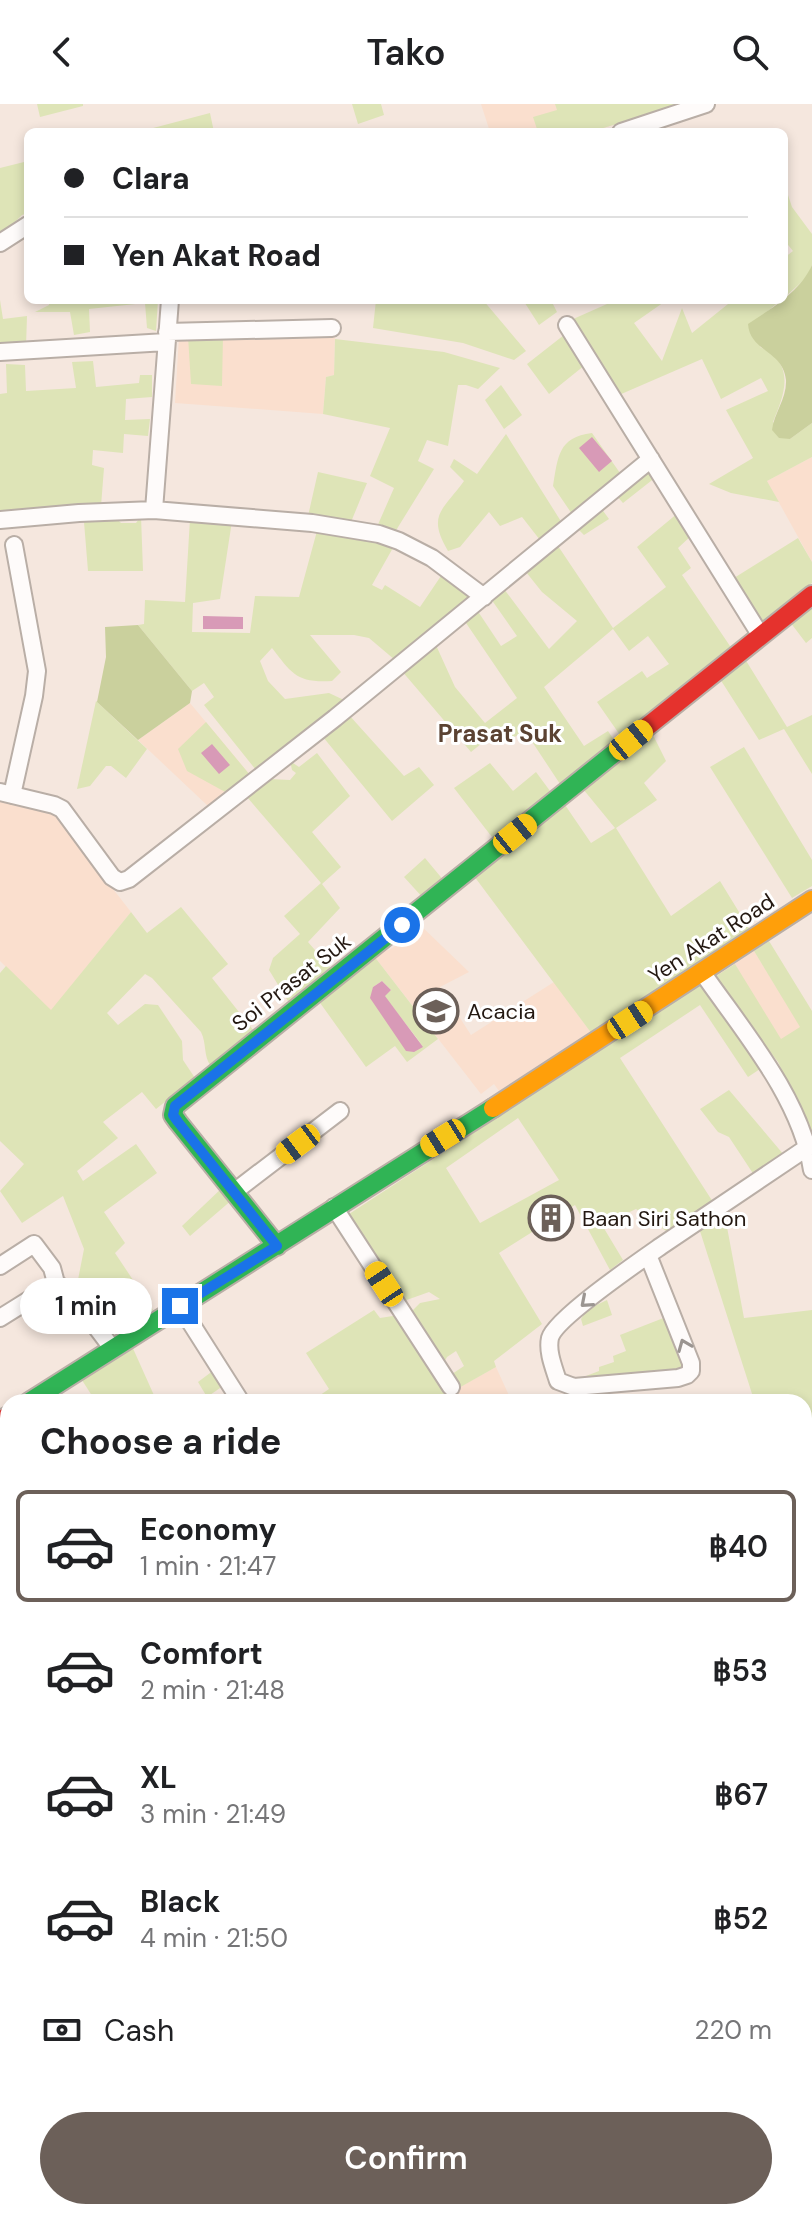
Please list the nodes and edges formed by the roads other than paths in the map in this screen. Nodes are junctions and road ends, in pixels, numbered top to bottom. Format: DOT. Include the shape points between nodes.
graph roads {
  1 [pos="706,104"];
  2 [pos="660,126"];
  3 [pos="24,228"];
  4 [pos="0,243"];
  5 [pos="170,304"];
  6 [pos="567,325"];
  7 [pos="332,328"];
  8 [pos="166,337"];
  9 [pos="0,352"];
  10 [pos="651,459"];
  11 [pos="154,510"];
  12 [pos="0,520"];
  13 [pos="14,545"];
  14 [pos="812,595"];
  15 [pos="484,597"];
  16 [pos="761,636"];
  17 [pos="6,794"];
  18 [pos="812,900"];
  19 [pos="702,972"];
  20 [pos="340,1111"];
  21 [pos="808,1147"];
  22 [pos="812,1170"];
  23 [pos="234,1192"];
  24 [pos="334,1207"];
  25 [pos="277,1246"];
  26 [pos="648,1255"];
  27 [pos="0,1266"];
  28 [pos="56,1283"];
  29 [pos="180,1306"];
  30 [pos="0,1318"];
  31 [pos="112,1348"];
  32 [pos="451,1387"];
  33 [pos="41,1394"];
  34 [pos="236,1394"];
  1 -- 2 [label="street"];
  3 -- 4 [label="street"];
  5 -- 8 [label="street"];
  6 -- 10 [label="street"];
  7 -- 8 [label="street" via="268,327"];
  8 -- 9 [label="street"];
  8 -- 11 [label="street"];
  10 -- 15 [label="street"];
  10 -- 16 [label="street"];
  11 -- 12 [label="street"];
  11 -- 15 [label="street" via="379,534 432,558"];
  13 -- 17 [label="street" via="37,671"];
  14 -- 16 [label="street, Soi Prasat Suk"];
  15 -- 17 [label="street" via="129,879 120,882 112,877 62,809"];
  16 -- 23 [label="street, Soi Prasat Suk" via="175,1106 173,1115"];
  18 -- 19 [label="street, Yen Akat Road"];
  19 -- 21 [label="street" via="795,1113"];
  19 -- 24 [label="street, Yen Akat Road"];
  20 -- 23 [label="street"];
  21 -- 22 [label="street"];
  21 -- 26 [label="street"];
  23 -- 25 [label="street, Soi Prasat Suk"];
  24 -- 25 [label="street, Yen Akat Road"];
  24 -- 32 [label="street"];
  25 -- 29 [label="street, Yen Akat Road"];
  26 -- 26 [label="street, one-way" via="552,1333 551,1360 558,1381 574,1387 678,1378 691,1371"];
  27 -- 28 [label="street" via="34,1244"];
  28 -- 30 [label="street"];
  28 -- 31 [label="street" via="72,1295"];
  29 -- 31 [label="street, Yen Akat Road"];
  29 -- 34 [label="street"];
  31 -- 33 [label="street, Yen Akat Road"];
}
